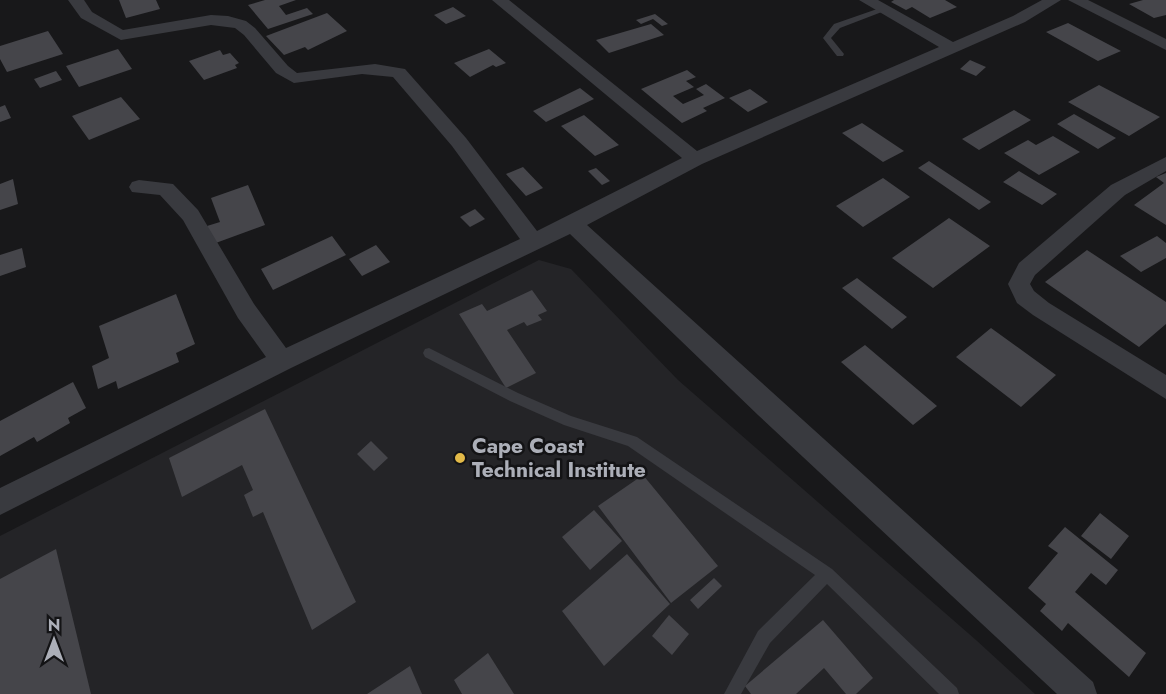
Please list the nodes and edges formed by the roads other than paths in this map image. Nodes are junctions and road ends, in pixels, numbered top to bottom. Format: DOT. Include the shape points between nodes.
graph roads {
  1 [pos="76,0"];
  2 [pos="500,0"];
  3 [pos="867,0"];
  4 [pos="1053,0"];
  5 [pos="1076,0"];
  6 [pos="883,10"];
  7 [pos="1166,45"];
  8 [pos="952,48"];
  9 [pos="840,54"];
  10 [pos="695,159"];
  11 [pos="1166,163"];
  12 [pos="139,187"];
  13 [pos="572,224"];
  14 [pos="533,241"];
  15 [pos="429,353"];
  16 [pos="282,361"];
  17 [pos="1166,388"];
  18 [pos="0,502"];
  19 [pos="827,574"];
  20 [pos="732,694"];
  21 [pos="951,694"];
  22 [pos="1081,694"];
  1 -- 14 [label="street" via="86,15 122,35 211,20 241,23 283,72 294,78 375,69 399,73 459,142"];
  2 -- 10 [label="street"];
  3 -- 6 [label="street"];
  4 -- 8 [label="street"];
  5 -- 7 [label="street"];
  6 -- 8 [label="street"];
  6 -- 9 [label="lane" via="837,26 827,38"];
  8 -- 10 [label="street"];
  10 -- 13 [label="street"];
  11 -- 17 [label="street" via="1118,190 1027,269 1019,284 1025,297 1041,309"];
  12 -- 16 [label="street" via="166,189 190,215 246,311"];
  13 -- 14 [label="street"];
  13 -- 22 [label="street"];
  14 -- 16 [label="street"];
  15 -- 19 [label="lane" via="569,421 632,441"];
  16 -- 18 [label="street"];
  19 -- 20 [label="lane" via="764,637"];
  19 -- 21 [label="lane"];
}
